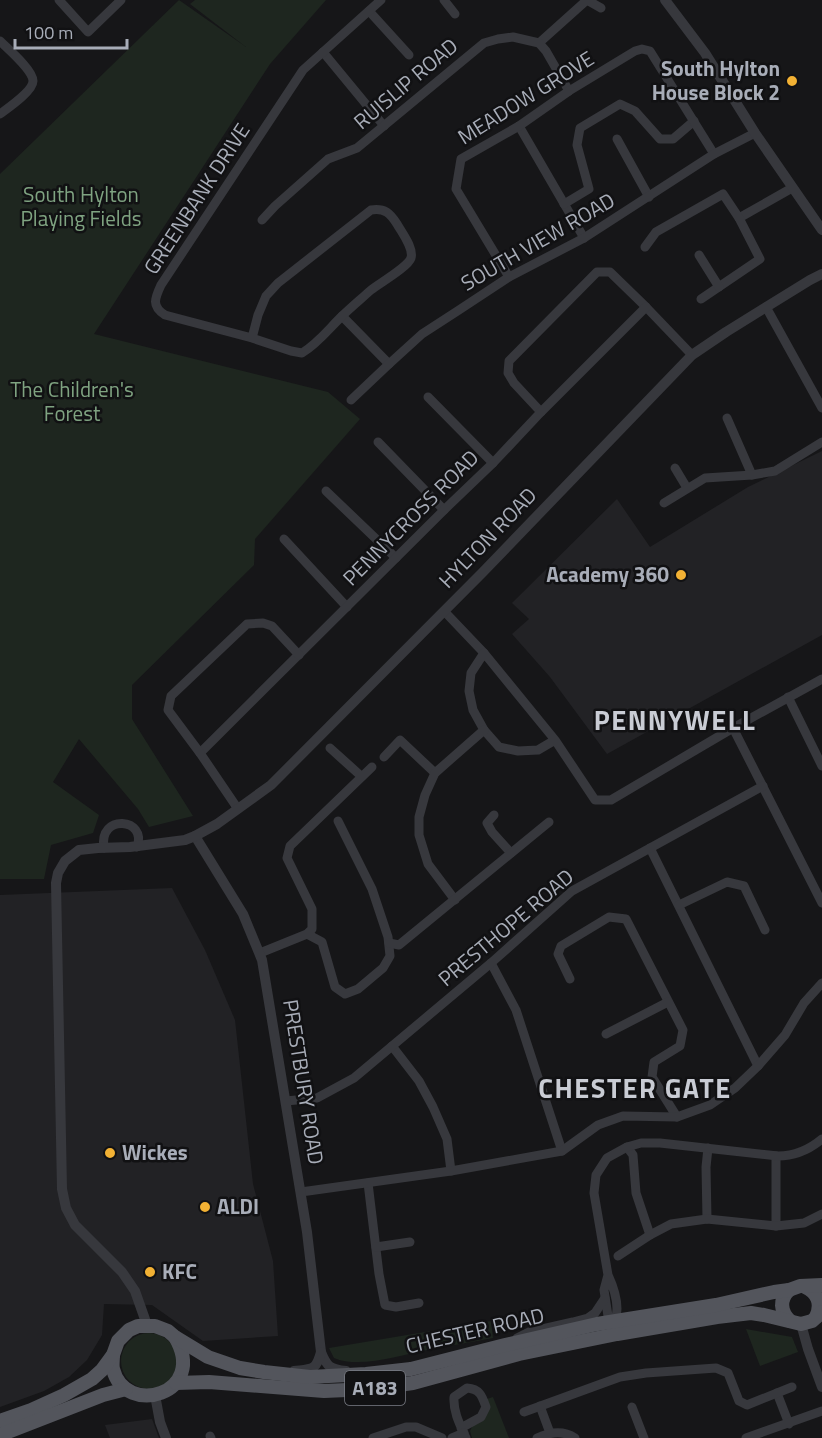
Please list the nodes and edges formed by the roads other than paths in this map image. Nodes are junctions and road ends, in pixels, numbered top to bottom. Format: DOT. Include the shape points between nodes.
graph roads {
  1 [pos="59,0"];
  2 [pos="121,0"];
  3 [pos="381,0"];
  4 [pos="444,0"];
  5 [pos="665,0"];
  6 [pos="601,8"];
  7 [pos="369,11"];
  8 [pos="455,14"];
  9 [pos="0,41"];
  10 [pos="539,43"];
  11 [pos="322,52"];
  12 [pos="409,55"];
  13 [pos="569,91"];
  14 [pos="0,114"];
  15 [pos="694,121"];
  16 [pos="384,126"];
  17 [pos="519,126"];
  18 [pos="755,133"];
  19 [pos="617,139"];
  20 [pos="714,154"];
  21 [pos="792,188"];
  22 [pos="649,197"];
  23 [pos="564,204"];
  24 [pos="739,218"];
  25 [pos="262,220"];
  26 [pos="819,226"];
  27 [pos="584,238"];
  28 [pos="822,240"];
  29 [pos="645,247"];
  30 [pos="699,255"];
  31 [pos="822,267"];
  32 [pos="818,275"];
  33 [pos="509,277"];
  34 [pos="719,287"];
  35 [pos="701,299"];
  36 [pos="646,307"];
  37 [pos="766,307"];
  38 [pos="342,316"];
  39 [pos="252,338"];
  40 [pos="692,355"];
  41 [pos="388,364"];
  42 [pos="428,397"];
  43 [pos="351,400"];
  44 [pos="822,408"];
  45 [pos="541,412"];
  46 [pos="727,418"];
  47 [pos="378,442"];
  48 [pos="822,442"];
  49 [pos="493,463"];
  50 [pos="675,468"];
  51 [pos="752,476"];
  52 [pos="687,488"];
  53 [pos="326,491"];
  54 [pos="664,502"];
  55 [pos="444,510"];
  56 [pos="284,539"];
  57 [pos="396,558"];
  58 [pos="347,607"];
  59 [pos="444,611"];
  60 [pos="484,653"];
  61 [pos="299,655"];
  62 [pos="822,679"];
  63 [pos="788,697"];
  64 [pos="733,728"];
  65 [pos="484,730"];
  66 [pos="555,740"];
  67 [pos="330,748"];
  68 [pos="200,753"];
  69 [pos="384,757"];
  70 [pos="822,766"];
  71 [pos="372,767"];
  72 [pos="435,773"];
  73 [pos="361,777"];
  74 [pos="763,786"];
  75 [pos="238,809"];
  76 [pos="494,815"];
  77 [pos="338,821"];
  78 [pos="549,822"];
  79 [pos="195,836"];
  80 [pos="137,847"];
  81 [pos="104,848"];
  82 [pos="650,848"];
  83 [pos="511,853"];
  84 [pos="455,900"];
  85 [pos="822,903"];
  86 [pos="679,905"];
  87 [pos="765,930"];
  88 [pos="307,934"];
  89 [pos="389,943"];
  90 [pos="260,953"];
  91 [pos="491,963"];
  92 [pos="570,979"];
  93 [pos="822,983"];
  94 [pos="668,1002"];
  95 [pos="606,1034"];
  96 [pos="392,1046"];
  97 [pos="758,1066"];
  98 [pos="286,1101"];
  99 [pos="677,1117"];
  100 [pos="822,1139"];
  101 [pos="627,1147"];
  102 [pos="708,1148"];
  103 [pos="562,1151"];
  104 [pos="776,1156"];
  105 [pos="451,1171"];
  106 [pos="368,1183"];
  107 [pos="301,1192"];
  108 [pos="822,1214"];
  109 [pos="707,1219"];
  110 [pos="776,1226"];
  111 [pos="650,1235"];
  112 [pos="410,1242"];
  113 [pos="376,1247"];
  114 [pos="618,1256"];
  115 [pos="608,1275"];
  116 [pos="822,1285"];
  117 [pos="806,1287"];
  118 [pos="789,1290"];
  119 [pos="605,1298"];
  120 [pos="418,1303"];
  121 [pos="819,1314"];
  122 [pos="795,1322"];
  123 [pos="147,1325"];
  124 [pos="616,1327"];
  125 [pos="175,1337"];
  126 [pos="505,1345"];
  127 [pos="321,1352"];
  128 [pos="113,1355"];
  129 [pos="264,1372"];
  130 [pos="366,1374"];
  131 [pos="176,1383"];
  132 [pos="792,1387"];
  133 [pos="822,1387"];
  134 [pos="126,1389"];
  135 [pos="777,1393"];
  136 [pos="155,1395"];
  137 [pos="540,1406"];
  138 [pos="632,1407"];
  139 [pos="822,1411"];
  140 [pos="524,1412"];
  141 [pos="0,1421"];
  142 [pos="789,1424"];
  143 [pos="464,1433"];
  144 [pos="550,1433"];
  145 [pos="0,1435"];
  146 [pos="166,1438"];
  147 [pos="374,1438"];
  148 [pos="442,1438"];
  149 [pos="452,1438"];
  150 [pos="537,1438"];
  151 [pos="575,1438"];
  152 [pos="644,1438"];
  153 [pos="746,1438"];
  1 -- 2 [label="street" via="88,32"];
  3 -- 7 [label="street, GREENBANK DRIVE"];
  4 -- 8 [label="street"];
  5 -- 18 [label="street" via="705,53"];
  6 -- 10 [label="street" via="587,0"];
  7 -- 11 [label="street, GREENBANK DRIVE"];
  7 -- 12 [label="street"];
  9 -- 14 [label="street" via="31,73 33,81 31,88"];
  10 -- 13 [label="street"];
  10 -- 16 [label="street, RUISLIP ROAD" via="513,37 484,43"];
  11 -- 16 [label="street"];
  11 -- 39 [label="street, GREENBANK DRIVE" via="303,70 161,285 156,299 156,308 165,315"];
  13 -- 15 [label="street, MEADOW GROVE" via="642,49 650,51"];
  13 -- 17 [label="street, MEADOW GROVE"];
  15 -- 20 [label="street"];
  15 -- 23 [label="street" via="673,139 660,139 635,111 620,104 580,128 577,145 589,189"];
  16 -- 25 [label="street, RUISLIP ROAD" via="357,148 328,159"];
  17 -- 23 [label="street"];
  17 -- 33 [label="street, MEADOW GROVE" via="460,159 456,189"];
  18 -- 20 [label="street, SOUTH VIEW ROAD"];
  18 -- 21 [label="street"];
  19 -- 22 [label="street"];
  20 -- 22 [label="street, SOUTH VIEW ROAD"];
  21 -- 24 [label="street"];
  21 -- 26 [label="street"];
  22 -- 27 [label="street, SOUTH VIEW ROAD"];
  23 -- 27 [label="street"];
  24 -- 29 [label="street" via="723,194 656,232"];
  24 -- 34 [label="street" via="760,259"];
  26 -- 28 [label="street"];
  27 -- 33 [label="street, SOUTH VIEW ROAD"];
  30 -- 34 [label="street"];
  31 -- 32 [label="street, HYLTON ROAD"];
  32 -- 37 [label="street, HYLTON ROAD"];
  33 -- 41 [label="street, SOUTH VIEW ROAD" via="422,334"];
  34 -- 35 [label="street"];
  36 -- 40 [label="street"];
  36 -- 45 [label="street, PENNYCROSS ROAD"];
  36 -- 45 [label="street" via="610,272 597,272 509,361 508,373 514,383"];
  37 -- 40 [label="street, HYLTON ROAD"];
  37 -- 44 [label="street"];
  38 -- 39 [label="street, GREENBANK DRIVE" via="303,353"];
  38 -- 39 [label="street, GREENBANK DRIVE" via="411,257 409,245 391,214 379,209 371,210 272,289"];
  38 -- 41 [label="street"];
  40 -- 59 [label="street, HYLTON ROAD"];
  41 -- 43 [label="street, SOUTH VIEW ROAD"];
  42 -- 49 [label="street"];
  45 -- 49 [label="street, PENNYCROSS ROAD"];
  46 -- 51 [label="street"];
  47 -- 55 [label="street"];
  48 -- 51 [label="street" via="775,471"];
  49 -- 55 [label="street, PENNYCROSS ROAD"];
  50 -- 52 [label="street"];
  51 -- 52 [label="street" via="705,478"];
  52 -- 54 [label="street"];
  53 -- 57 [label="street"];
  55 -- 57 [label="street, PENNYCROSS ROAD"];
  56 -- 58 [label="street"];
  57 -- 58 [label="street, PENNYCROSS ROAD"];
  58 -- 61 [label="street, PENNYCROSS ROAD"];
  59 -- 60 [label="street"];
  59 -- 75 [label="street, HYLTON ROAD" via="271,785"];
  60 -- 65 [label="street" via="471,673 469,691 473,710"];
  60 -- 66 [label="street"];
  61 -- 68 [label="street, PENNYCROSS ROAD"];
  61 -- 68 [label="street" via="272,626 247,624 171,696 168,710"];
  62 -- 63 [label="street"];
  63 -- 64 [label="street"];
  63 -- 70 [label="street"];
  64 -- 66 [label="street" via="611,800 595,800"];
  64 -- 74 [label="street"];
  65 -- 66 [label="street" via="499,747 518,751 538,750"];
  65 -- 72 [label="street"];
  67 -- 73 [label="street"];
  68 -- 75 [label="street"];
  69 -- 72 [label="street" via="400,740"];
  71 -- 73 [label="street"];
  72 -- 84 [label="street" via="421,805 419,835 428,864"];
  73 -- 88 [label="street" via="290,846 287,858 312,909 312,930"];
  74 -- 82 [label="street, PRESTHOPE ROAD"];
  74 -- 85 [label="street"];
  75 -- 79 [label="street, HYLTON ROAD"];
  76 -- 83 [label="street" via="487,823"];
  77 -- 89 [label="street" via="372,889"];
  78 -- 83 [label="street"];
  79 -- 80 [label="street, HYLTON ROAD"];
  79 -- 90 [label="street, PRESTBURY ROAD" via="243,914"];
  80 -- 81 [label="street, HYLTON ROAD"];
  80 -- 81 [label="street" via="139,839 134,828 117,823 106,830"];
  81 -- 123 [label="street, HYLTON ROAD" via="79,850 58,873 62,1190 75,1225 122,1272 135,1291"];
  82 -- 86 [label="street"];
  82 -- 91 [label="street, PRESTHOPE ROAD" via="572,891"];
  83 -- 84 [label="street"];
  84 -- 89 [label="street" via="399,945"];
  86 -- 87 [label="street" via="727,882 744,886"];
  86 -- 97 [label="street"];
  88 -- 89 [label="street" via="322,942 335,987 345,994 358,989 383,968 390,956"];
  88 -- 90 [label="street"];
  90 -- 98 [label="street, PRESTBURY ROAD"];
  91 -- 96 [label="street, PRESTHOPE ROAD"];
  91 -- 103 [label="street" via="516,1010"];
  92 -- 94 [label="street" via="558,954 561,946 609,917 626,919"];
  93 -- 97 [label="street"];
  94 -- 95 [label="street"];
  94 -- 99 [label="street" via="683,1030 680,1046 654,1062 652,1077"];
  96 -- 98 [label="street, PRESTHOPE ROAD" via="354,1078 317,1098"];
  96 -- 105 [label="street" via="433,1107 447,1139"];
  97 -- 99 [label="street" via="710,1105"];
  98 -- 107 [label="street, PRESTBURY ROAD"];
  99 -- 103 [label="street" via="623,1116 598,1125"];
  100 -- 104 [label="street" via="805,1151"];
  101 -- 102 [label="street" via="660,1143"];
  101 -- 111 [label="street" via="633,1155 636,1193"];
  101 -- 115 [label="street" via="608,1158 596,1175 594,1193"];
  102 -- 104 [label="street"];
  102 -- 109 [label="street"];
  103 -- 105 [label="street"];
  104 -- 110 [label="street"];
  105 -- 106 [label="street"];
  106 -- 107 [label="street"];
  106 -- 113 [label="street"];
  107 -- 127 [label="street, PRESTBURY ROAD"];
  108 -- 110 [label="street" via="804,1223"];
  109 -- 110 [label="street"];
  109 -- 111 [label="street" via="671,1224"];
  111 -- 114 [label="street"];
  112 -- 113 [label="street"];
  113 -- 120 [label="street" via="385,1305"];
  115 -- 119 [label="street"];
  115 -- 124 [label="street" via="613,1286"];
  116 -- 117 [label="main road, CHESTER ROAD / A183"];
  117 -- 118 [label="main road, CHESTER ROAD / A183"];
  117 -- 121 [label="main road" via="818,1299"];
  118 -- 122 [label="main road" via="782,1305 785,1317"];
  118 -- 124 [label="main road, CHESTER ROAD / A183"];
  119 -- 124 [label="street" via="608,1316"];
  119 -- 126 [label="street" via="588,1318 529,1332"];
  121 -- 122 [label="main road" via="812,1321"];
  122 -- 124 [label="main road, CHESTER ROAD / A183" via="751,1313"];
  122 -- 133 [label="street"];
  123 -- 125 [label="main road, CHESTER ROAD / A183"];
  123 -- 128 [label="main road" via="129,1330 118,1341"];
  124 -- 126 [label="main road, CHESTER ROAD / A183"];
  124 -- 131 [label="main road, CHESTER ROAD / A183" via="413,1383 370,1389 324,1392 209,1382"];
  125 -- 129 [label="main road, CHESTER ROAD / A183" via="208,1357"];
  125 -- 131 [label="main road" via="183,1365"];
  126 -- 130 [label="main road, CHESTER ROAD / A183" via="411,1369"];
  127 -- 129 [label="street" via="315,1367 310,1369"];
  127 -- 130 [label="street" via="329,1367"];
  128 -- 134 [label="main road" via="113,1368"];
  128 -- 141 [label="main road" via="102,1370 81,1386"];
  129 -- 130 [label="main road, CHESTER ROAD / A183" via="310,1377"];
  131 -- 136 [label="main road, CHESTER ROAD / A183"];
  132 -- 135 [label="street"];
  134 -- 136 [label="main road" via="143,1396"];
  134 -- 145 [label="main road"];
  135 -- 137 [label="street" via="747,1405 739,1401 728,1373 716,1368 620,1377"];
  135 -- 142 [label="street"];
  136 -- 146 [label="street"];
  137 -- 140 [label="street"];
  137 -- 144 [label="street"];
  138 -- 152 [label="street"];
  139 -- 142 [label="street"];
  142 -- 153 [label="street"];
  143 -- 149 [label="street"];
  144 -- 150 [label="street"];
  144 -- 151 [label="street"];
  147 -- 148 [label="street" via="406,1427"];
}
